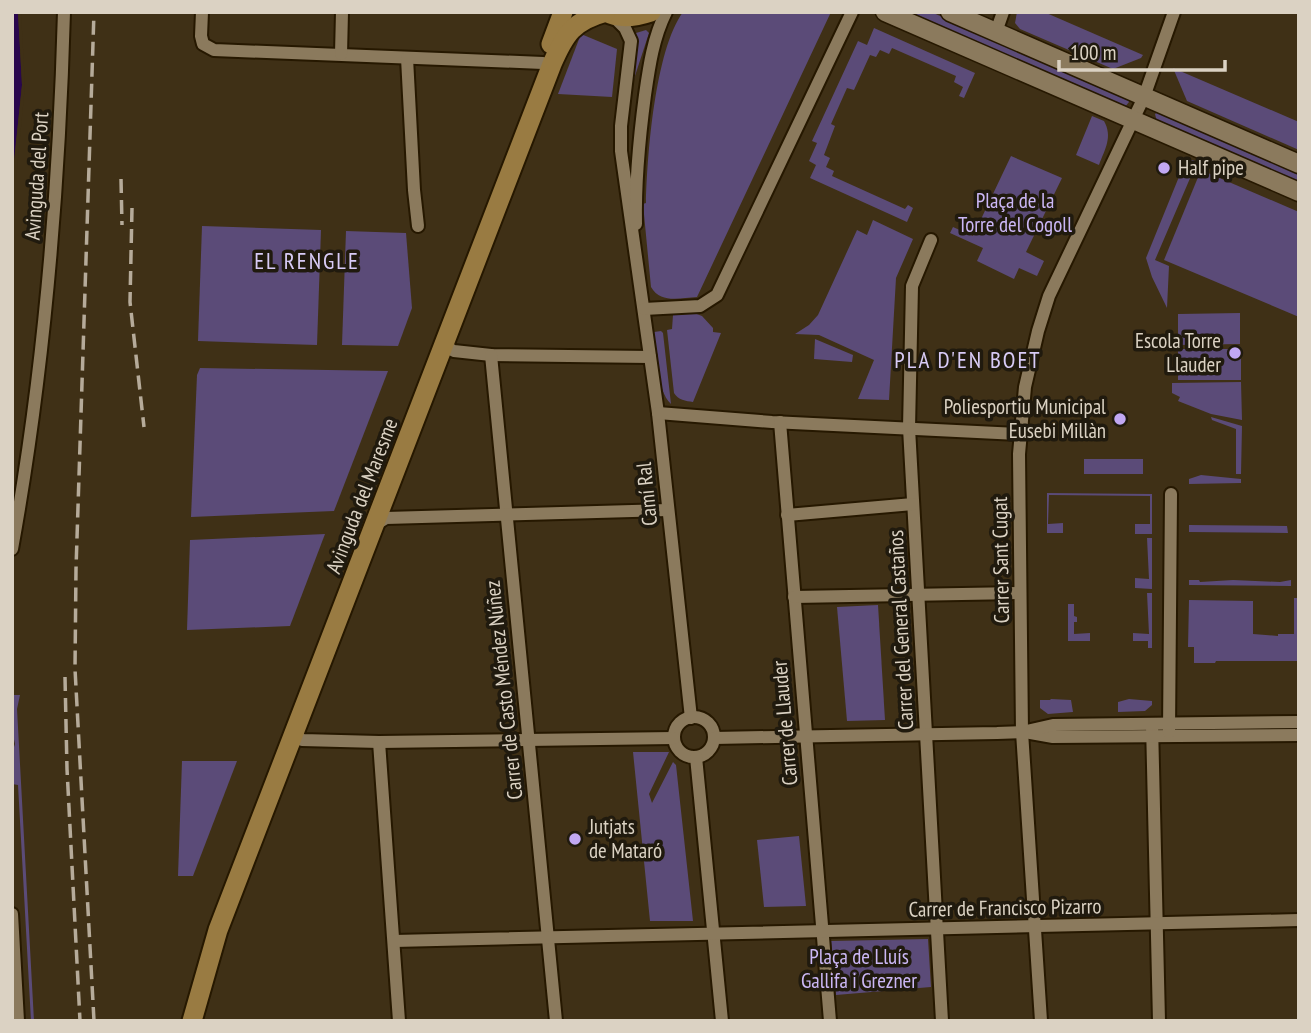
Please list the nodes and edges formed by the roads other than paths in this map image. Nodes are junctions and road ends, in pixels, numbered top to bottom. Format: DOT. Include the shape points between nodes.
graph roads {
  1 [pos="64,12"];
  2 [pos="202,12"];
  3 [pos="342,12"];
  4 [pos="563,12"];
  5 [pos="651,12"];
  6 [pos="666,12"];
  7 [pos="852,12"];
  8 [pos="885,12"];
  9 [pos="950,12"];
  10 [pos="1003,12"];
  11 [pos="1174,12"];
  12 [pos="608,14"];
  13 [pos="996,32"];
  14 [pos="341,54"];
  15 [pos="407,58"];
  16 [pos="543,63"];
  17 [pos="1144,97"];
  18 [pos="1132,120"];
  19 [pos="1299,164"];
  20 [pos="1299,192"];
  21 [pos="418,226"];
  22 [pos="931,240"];
  23 [pos="638,266"];
  24 [pos="644,309"];
  25 [pos="446,342"];
  26 [pos="491,355"];
  27 [pos="650,357"];
  28 [pos="658,413"];
  29 [pos="779,422"];
  30 [pos="909,428"];
  31 [pos="1019,434"];
  32 [pos="1171,494"];
  33 [pos="913,504"];
  34 [pos="668,510"];
  35 [pos="787,515"];
  36 [pos="506,516"];
  37 [pos="376,524"];
  38 [pos="12,549"];
  39 [pos="918,593"];
  40 [pos="1020,593"];
  41 [pos="794,597"];
  42 [pos="691,718"];
  43 [pos="1299,722"];
  44 [pos="1152,730"];
  45 [pos="1169,730"];
  46 [pos="1022,732"];
  47 [pos="295,734"];
  48 [pos="926,734"];
  49 [pos="1299,735"];
  50 [pos="806,736"];
  51 [pos="674,738"];
  52 [pos="714,738"];
  53 [pos="528,739"];
  54 [pos="379,742"];
  55 [pos="696,757"];
  56 [pos="12,914"];
  57 [pos="1299,920"];
  58 [pos="1157,924"];
  59 [pos="1035,927"];
  60 [pos="937,929"];
  61 [pos="822,931"];
  62 [pos="713,934"];
  63 [pos="548,938"];
  64 [pos="394,941"];
  65 [pos="18,1021"];
  66 [pos="182,1021"];
  67 [pos="192,1021"];
  68 [pos="399,1021"];
  69 [pos="556,1021"];
  70 [pos="722,1021"];
  71 [pos="830,1021"];
  72 [pos="942,1021"];
  73 [pos="1041,1021"];
  74 [pos="1159,1021"];
  1 -- 38 [label="street, Avinguda del Port" via="49,282"];
  2 -- 14 [label="street" via="203,44 214,50"];
  3 -- 14 [label="street"];
  4 -- 16 [label="main road, Avinguda del Maresme"];
  5 -- 12 [label="main road, Avinguda del Maresme"];
  6 -- 23 [label="street, Camí Ral" via="650,65 637,151"];
  7 -- 24 [label="street" via="718,295 700,306"];
  8 -- 18 [label="street"];
  9 -- 13 [label="street"];
  10 -- 13 [label="street"];
  11 -- 17 [label="street, Carrer Sant Cugat"];
  12 -- 23 [label="street, Camí Ral" via="631,41 621,151"];
  12 -- 25 [label="main road, Avinguda del Maresme" via="574,26 558,51"];
  13 -- 17 [label="street"];
  14 -- 15 [label="street"];
  15 -- 16 [label="street"];
  15 -- 21 [label="street"];
  16 -- 66 [label="main road, Avinguda del Maresme" via="222,893"];
  17 -- 18 [label="street, Carrer Sant Cugat"];
  17 -- 19 [label="street"];
  18 -- 20 [label="street"];
  18 -- 31 [label="street, Carrer Sant Cugat" via="1049,296 1029,363"];
  22 -- 30 [label="street, Carrer del General Castaños" via="912,286"];
  23 -- 24 [label="street, Camí Ral"];
  24 -- 27 [label="street, Camí Ral"];
  25 -- 26 [label="street" via="454,351"];
  25 -- 37 [label="main road, Avinguda del Maresme"];
  26 -- 27 [label="street"];
  26 -- 36 [label="street, Carrer de Casto Méndez Núñez"];
  27 -- 28 [label="street, Camí Ral"];
  28 -- 29 [label="street"];
  28 -- 34 [label="street, Camí Ral"];
  29 -- 30 [label="street"];
  29 -- 35 [label="street, Carrer de Llauder"];
  30 -- 31 [label="street"];
  30 -- 33 [label="street, Carrer del General Castaños"];
  31 -- 40 [label="street, Carrer Sant Cugat"];
  32 -- 45 [label="street"];
  33 -- 35 [label="street"];
  33 -- 39 [label="street, Carrer del General Castaños"];
  34 -- 36 [label="street"];
  34 -- 42 [label="street, Camí Ral"];
  35 -- 41 [label="street, Carrer de Llauder"];
  36 -- 37 [label="street" via="386,518"];
  36 -- 53 [label="street, Carrer de Casto Méndez Núñez"];
  37 -- 47 [label="main road, Avinguda del Maresme"];
  39 -- 40 [label="street"];
  39 -- 41 [label="street"];
  39 -- 48 [label="street, Carrer del General Castaños"];
  40 -- 46 [label="street, Carrer Sant Cugat"];
  41 -- 50 [label="street, Carrer de Llauder"];
  42 -- 51 [label="street" via="679,725"];
  42 -- 52 [label="street" via="708,722"];
  43 -- 45 [label="street"];
  44 -- 45 [label="street"];
  44 -- 46 [label="street" via="1053,725"];
  44 -- 58 [label="street"];
  45 -- 49 [label="street"];
  46 -- 48 [label="street"];
  46 -- 59 [label="street, Carrer Sant Cugat"];
  47 -- 54 [label="street" via="302,740"];
  47 -- 67 [label="main road, Avinguda del Maresme" via="218,930"];
  48 -- 50 [label="street"];
  48 -- 60 [label="street, Carrer del General Castaños"];
  50 -- 52 [label="street"];
  50 -- 61 [label="street, Carrer de Llauder"];
  51 -- 53 [label="street"];
  51 -- 55 [label="street" via="681,752"];
  52 -- 55 [label="street" via="707,752"];
  53 -- 54 [label="street"];
  53 -- 63 [label="street, Carrer de Casto Méndez Núñez"];
  54 -- 64 [label="street"];
  55 -- 62 [label="street"];
  56 -- 65 [label="street"];
  57 -- 58 [label="street, Carrer de Francisco Pizarro"];
  58 -- 59 [label="street, Carrer de Francisco Pizarro"];
  58 -- 74 [label="street"];
  59 -- 60 [label="street, Carrer de Francisco Pizarro"];
  59 -- 73 [label="street, Carrer Sant Cugat"];
  60 -- 61 [label="street, Carrer de Francisco Pizarro"];
  60 -- 72 [label="street, Carrer del General Castaños"];
  61 -- 62 [label="street, Carrer de Francisco Pizarro"];
  61 -- 71 [label="street, Carrer de Llauder"];
  62 -- 63 [label="street, Carrer de Francisco Pizarro"];
  62 -- 70 [label="street"];
  63 -- 64 [label="street, Carrer de Francisco Pizarro"];
  63 -- 69 [label="street, Carrer de Casto Méndez Núñez"];
  64 -- 68 [label="street"];
}
